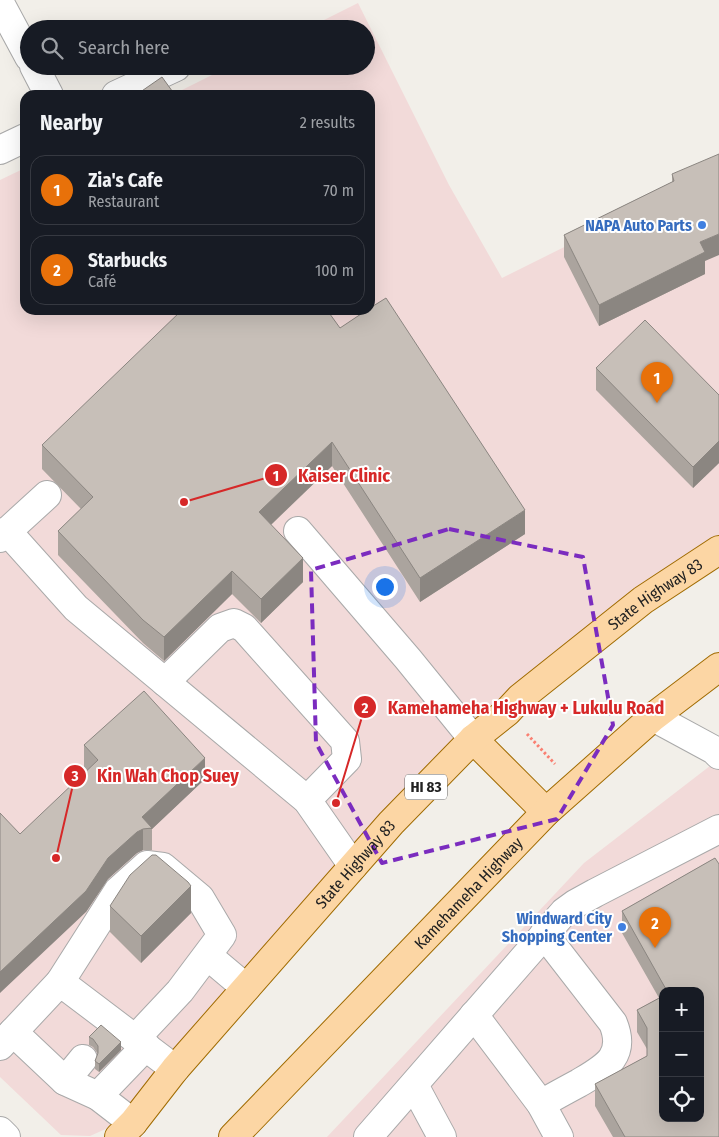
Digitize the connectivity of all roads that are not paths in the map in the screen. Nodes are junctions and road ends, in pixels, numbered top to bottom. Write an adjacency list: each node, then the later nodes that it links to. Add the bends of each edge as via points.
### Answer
1 (0, 3): 2 (street)
2 (20, 40)
3 (39, 75): 5 (street)
4 (159, 75): 6 (street)
5 (46, 90)
6 (127, 90)
7 (20, 140): 8 (street)
8 (0, 150)
9 (47, 495): 11 (street)
10 (298, 531): 16 (street)
11 (4, 535): 14 (street, via 76,608)
12 (719, 550): 16 (main road, State Highway 83 / HI 83, via 643,600)
13 (719, 667): 15 (main road, Kamehameha Highway)
14 (165, 682): 18 (street); 18 (street, via 220,628 234,623 244,628 345,741 347,759)
15 (653, 717): 17 (street); 19 (main road, Kamehameha Highway)
16 (472, 739): 19 (main road); 21 (main road, State Highway 83 / HI 83)
17 (719, 755)
18 (307, 800): 21 (street)
19 (546, 812): 38 (main road, Kamehameha Highway)
20 (719, 829): 22 (street, via 575,904)
21 (353, 866): 25 (main road, State Highway 83 / HI 83)
22 (544, 934): 26 (street); 34 (street, via 612,1023 617,1040 614,1056 603,1069)
23 (208, 956): 24 (street, via 222,935 200,898 163,866 147,865 118,891); 25 (street); 28 (street)
24 (60, 982): 27 (street); 28 (street, via 108,1029)
25 (246, 988): 30 (main road, State Highway 83 / HI 83)
26 (474, 1015): 32 (street); 34 (street)
27 (6, 1039): 31 (street)
28 (140, 1043): 30 (street); 33 (street)
29 (83, 1059): 31 (street)
30 (175, 1068): 35 (main road, State Highway 83 / HI 83)
31 (65, 1081): 33 (street)
32 (414, 1085): 39 (street); 40 (street)
33 (98, 1096): 35 (street)
34 (541, 1104): 41 (street)
35 (126, 1130)
36 (0, 1131): 37 (street)
37 (6, 1137)
38 (233, 1137)
39 (368, 1137)
40 (442, 1137)
41 (559, 1137)

